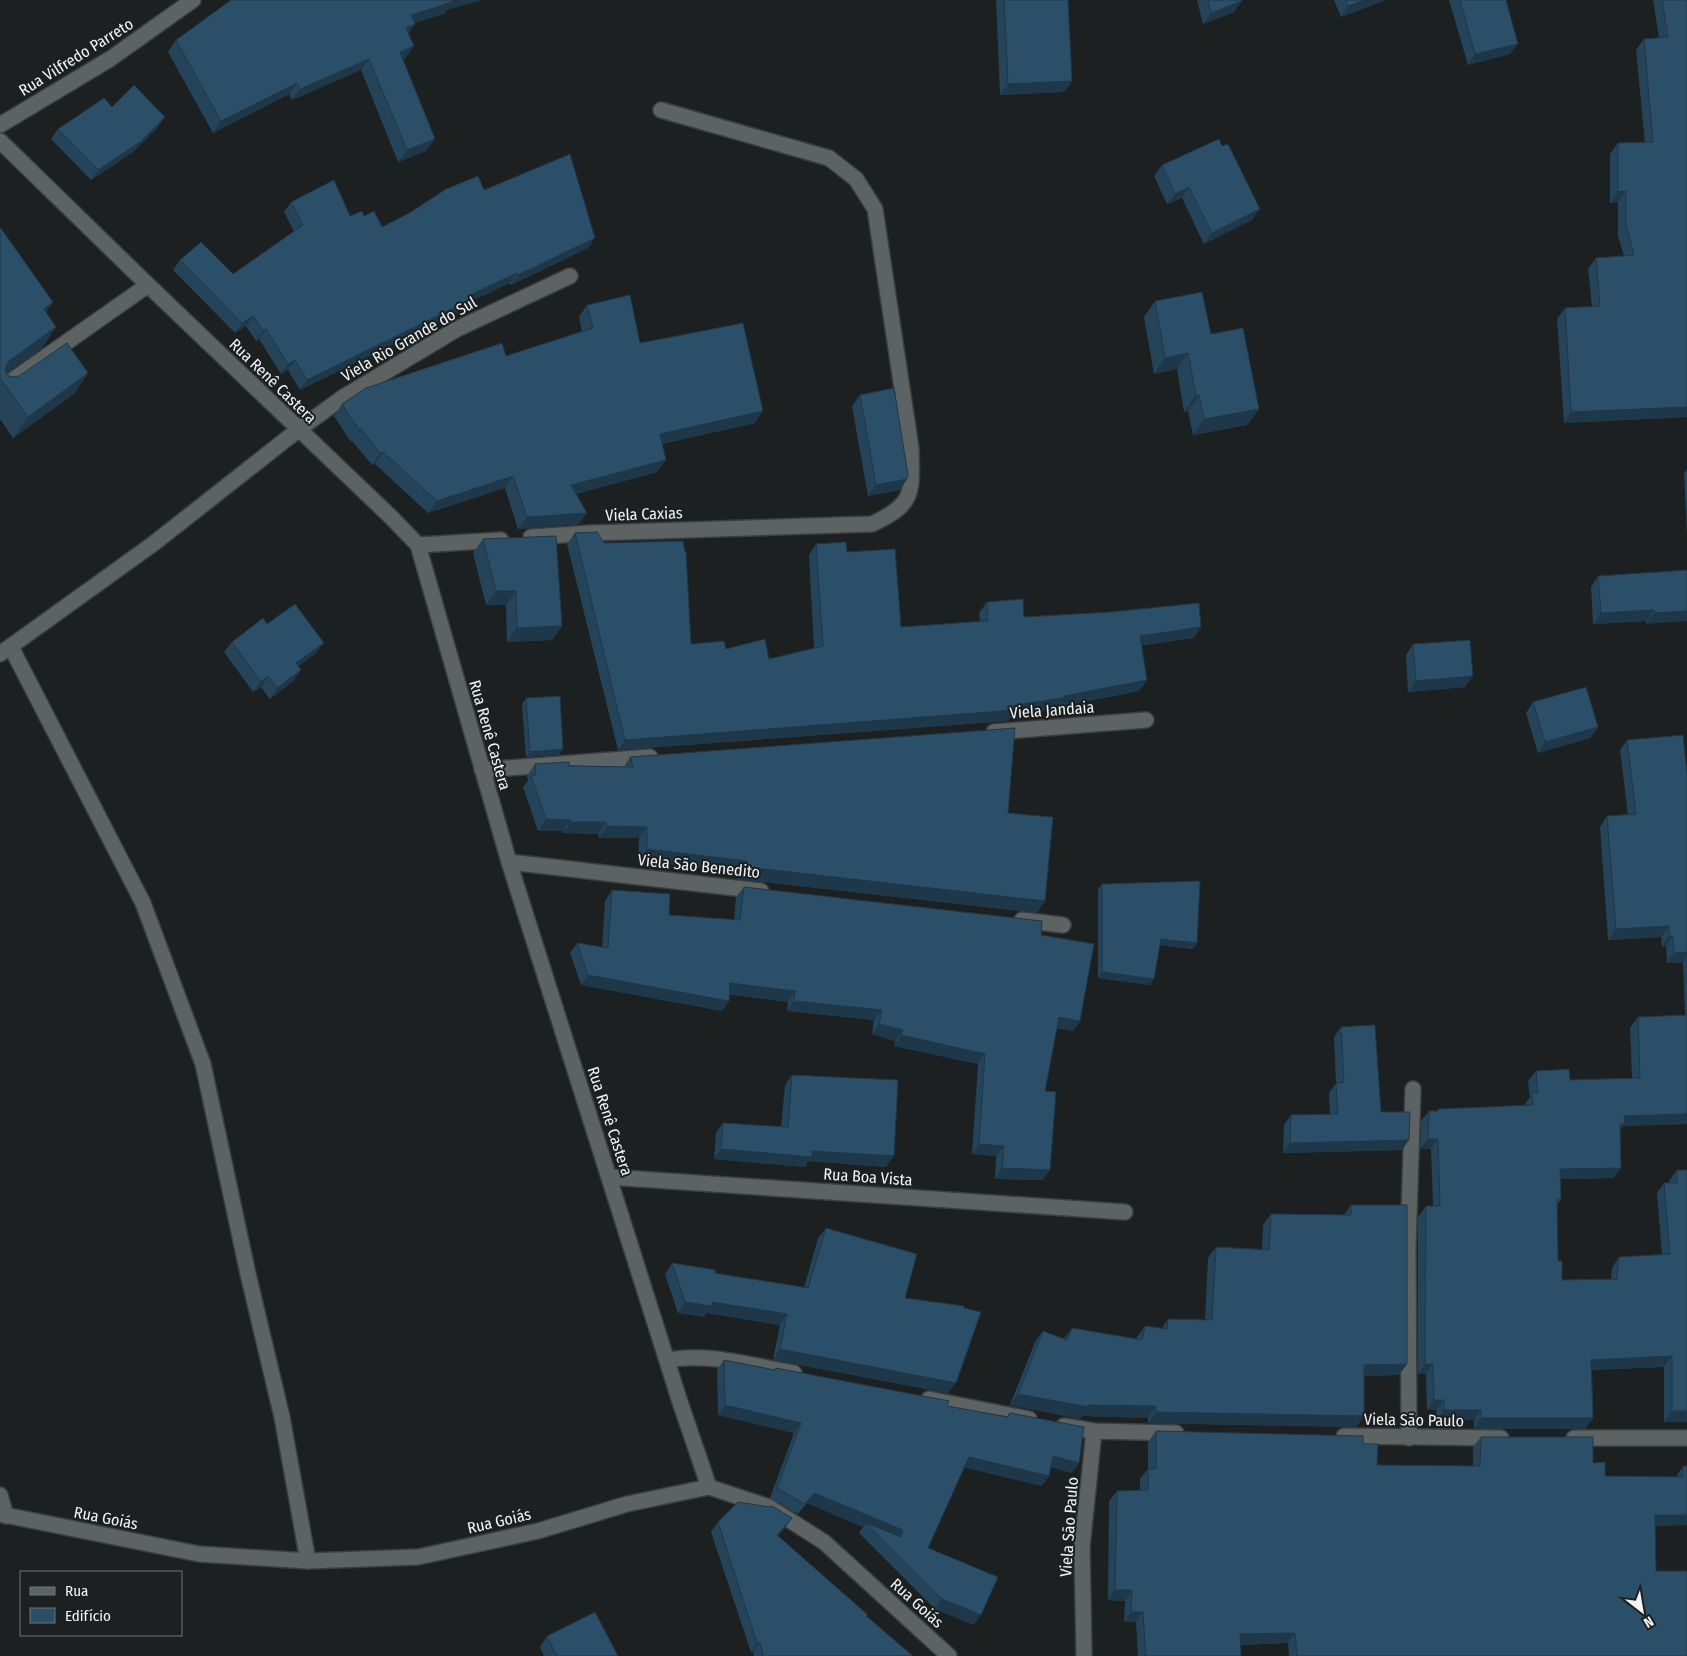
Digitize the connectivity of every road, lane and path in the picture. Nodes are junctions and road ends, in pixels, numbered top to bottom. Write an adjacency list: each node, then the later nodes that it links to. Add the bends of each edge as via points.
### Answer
1 (193, 0): 3 (street, Rua Vilfredo Parreto, via 110,59)
2 (661, 110): 9 (street, Viela Caxias, via 829,158 856,179 875,209 911,448 912,485 906,501 889,516 872,524 591,533)
3 (0, 125)
4 (0, 141): 6 (street, Rua Renê Castera)
5 (570, 276): 8 (street, Viela Rio Grande do Sul, via 457,329 342,398)
6 (148, 285): 7 (street); 8 (street, Rua Renê Castera)
7 (0, 389)
8 (298, 430): 9 (street, Rua Renê Castera); 10 (street, Viela Rio Grande do Sul, via 153,544)
9 (418, 545): 14 (street, Rua Renê Castera)
10 (6, 651): 35 (street, via 143,903 203,1064 282,1417)
11 (1146, 720): 12 (street, Viela Jandaia)
12 (977, 733)
13 (660, 757): 14 (street)
14 (482, 770): 15 (street, Rua Renê Castera)
15 (509, 862): 16 (street, Viela São Benedito); 20 (street, Rua Renê Castera)
16 (776, 892)
17 (1004, 918): 18 (street)
18 (1063, 925)
19 (1413, 1089): 28 (street, via 1408,1247)
20 (609, 1177): 21 (street, Rua Boa Vista); 22 (street, Rua Renê Castera)
21 (1125, 1212)
22 (668, 1360): 23 (street, via 684,1357 727,1361); 32 (street, Rua Renê Castera)
23 (804, 1375)
24 (910, 1396): 25 (street)
25 (1094, 1431): 26 (street); 37 (street, Viela Sāo Paulo, via 1082,1547)
26 (1192, 1433)
27 (1330, 1436): 28 (street, Viela São Paulo)
28 (1409, 1438): 29 (street, Viela São Paulo)
29 (1518, 1438)
30 (1558, 1438): 31 (street)
31 (1687, 1438)
32 (709, 1487): 35 (street, Rua Goiás, via 627,1504 538,1531 418,1558); 36 (street, Rua Goiás, via 769,1507 824,1542)
33 (0, 1495): 34 (street)
34 (3, 1515): 35 (street, Rua Goiás, via 199,1554)
35 (308, 1561)
36 (949, 1656)
37 (1084, 1656)

